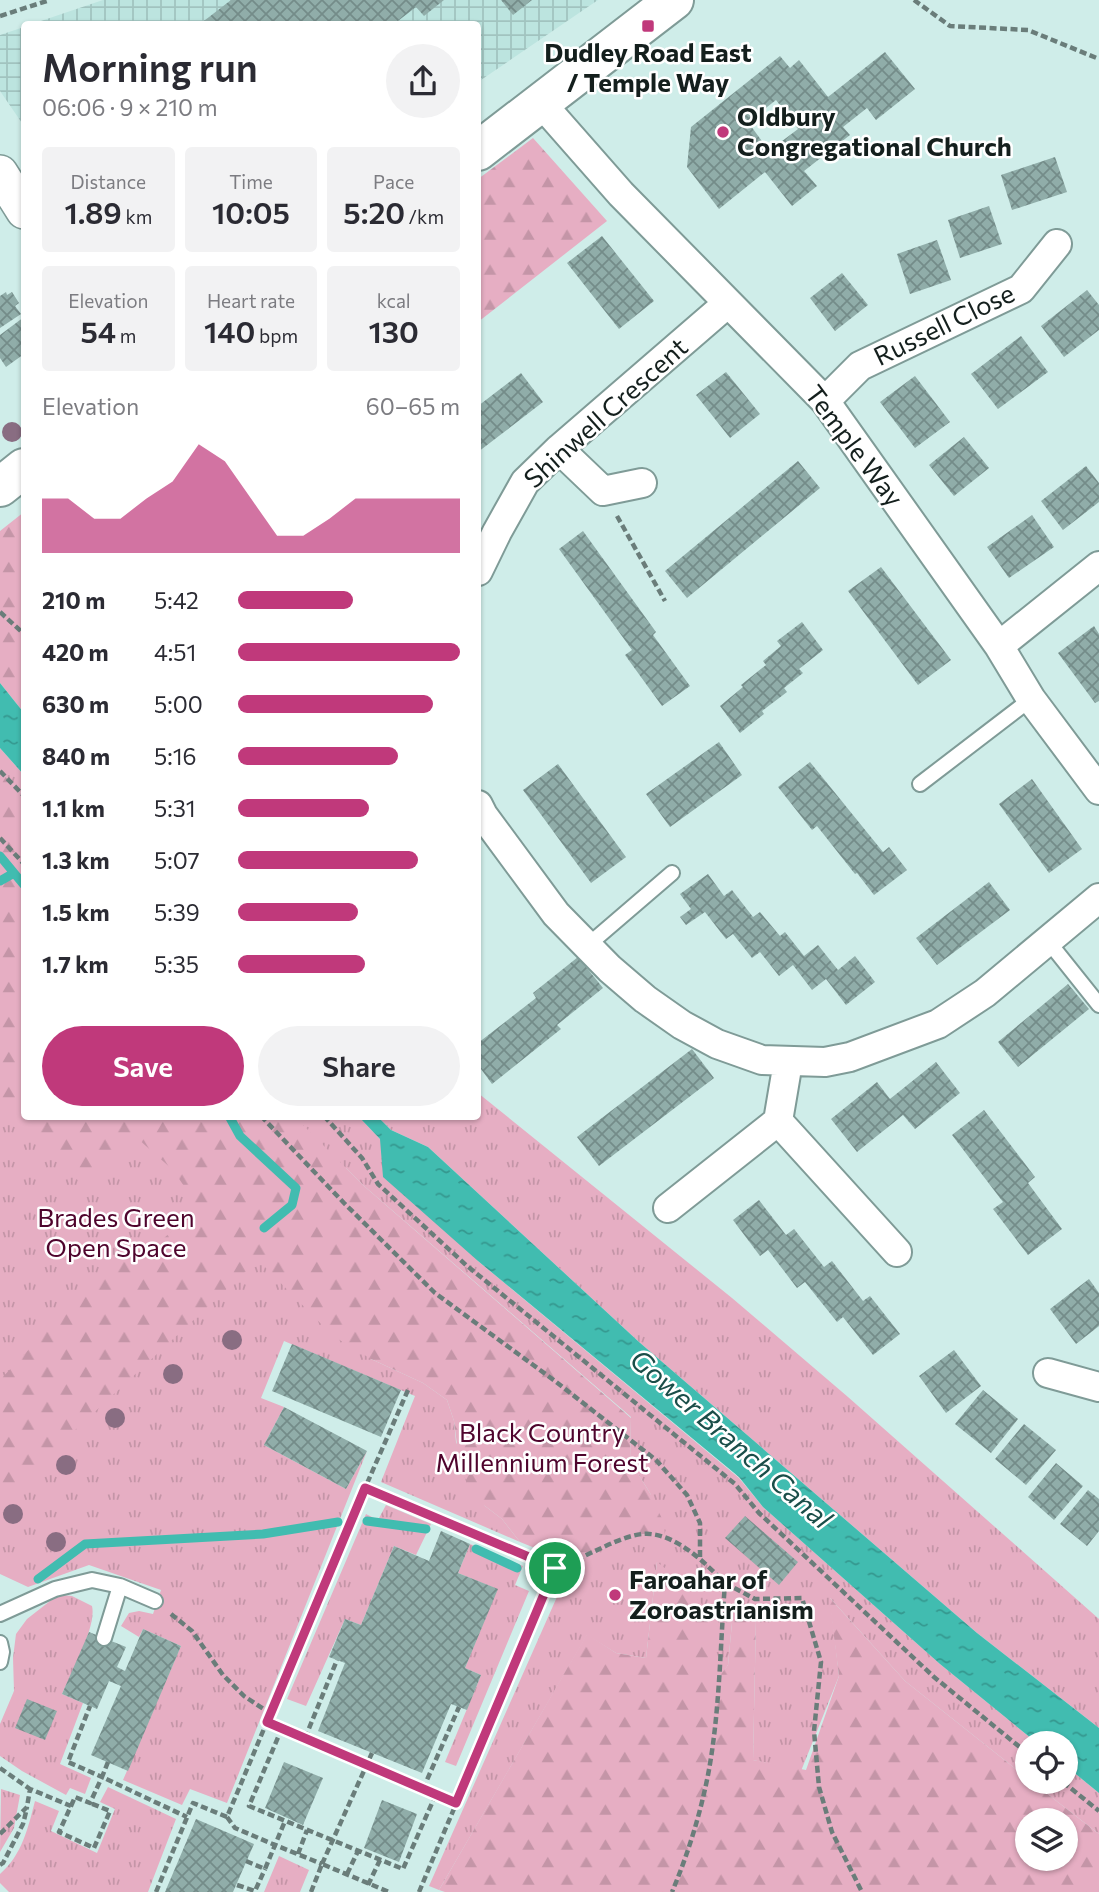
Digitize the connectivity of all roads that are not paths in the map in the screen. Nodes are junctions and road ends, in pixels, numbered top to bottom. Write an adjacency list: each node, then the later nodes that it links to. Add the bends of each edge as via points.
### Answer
1 (642, 0): 3 (main road)
2 (674, 0): 3 (main road)
3 (544, 86): 4 (main road); 5 (main road); 6 (main road); 10 (street, Temple Way, via 621,194)
4 (481, 120)
5 (481, 135)
6 (481, 148)
7 (0, 173): 8 (street)
8 (21, 206)
9 (1057, 244): 11 (street, Russell Close, via 1021,289 860,366)
10 (728, 303): 11 (street, Temple Way); 12 (street, Shinwell Crescent)
11 (825, 401): 20 (street, Temple Way)
12 (559, 449): 14 (street, via 603,491); 18 (street, Shinwell Crescent, via 525,482)
13 (21, 470): 15 (main road)
14 (642, 483)
15 (0, 487)
16 (21, 498): 17 (main road)
17 (0, 515)
18 (481, 564)
19 (1099, 566): 20 (street)
20 (999, 646): 21 (street, Temple Way)
21 (1031, 699): 22 (lane); 23 (street, Temple Way)
22 (920, 784)
23 (1099, 790)
24 (481, 811): 28 (street, via 556,914)
25 (672, 873): 28 (lane)
26 (1099, 898): 27 (street)
27 (1048, 941): 29 (lane); 30 (street, via 985,993 938,1024 850,1057)
28 (587, 946): 30 (street, via 645,999 682,1025 742,1054)
29 (1099, 1005)
30 (788, 1062): 31 (street)
31 (778, 1121): 32 (street); 33 (street)
32 (668, 1208)
33 (897, 1252)
34 (1048, 1373): 35 (street)
35 (1099, 1387)
36 (120, 1586): 37 (lane); 38 (lane, via 92,1580 55,1589); 39 (lane)
37 (155, 1601)
38 (0, 1614)
39 (104, 1638)
40 (0, 1643): 41 (lane)
41 (0, 1662)

